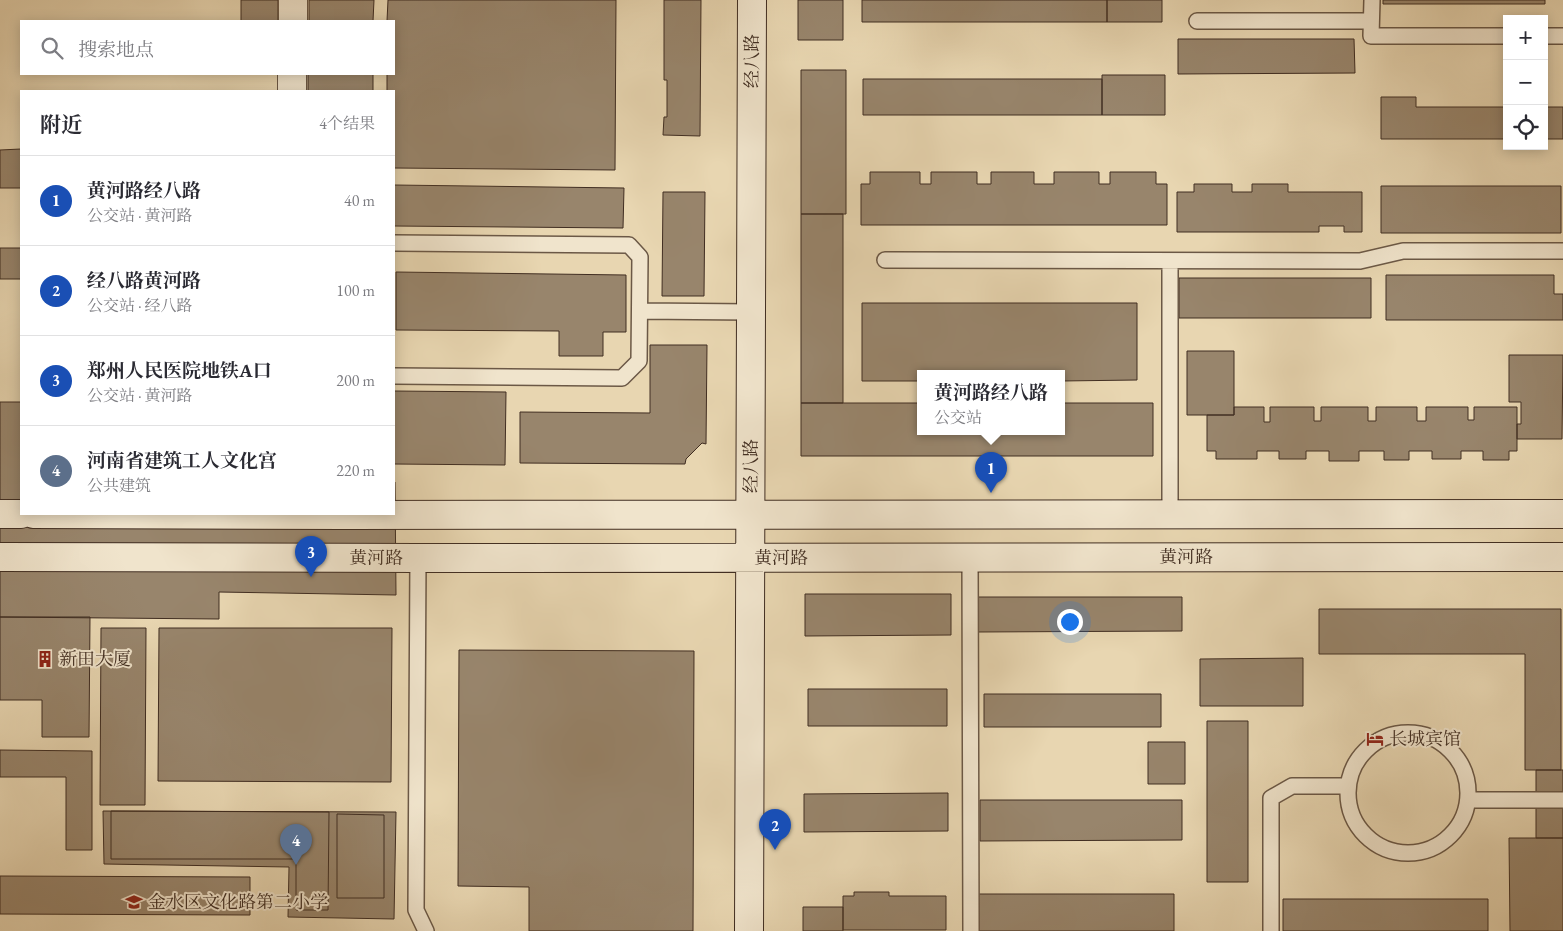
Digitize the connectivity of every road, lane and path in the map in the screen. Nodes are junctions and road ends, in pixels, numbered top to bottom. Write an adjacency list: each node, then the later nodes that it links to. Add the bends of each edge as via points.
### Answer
1 (293, 0): 4 (main road)
2 (752, 0): 17 (main road, 经八路)
3 (1372, 0): 6 (lane)
4 (293, 20)
5 (1198, 21): 6 (lane)
6 (1372, 21): 7 (lane, via 1372,36)
7 (1503, 36)
8 (1548, 36): 9 (lane)
9 (1563, 36)
10 (292, 75): 11 (main road)
11 (292, 90)
12 (395, 243): 16 (lane, via 629,245 640,257)
13 (1563, 251): 15 (lane, via 1403,252 1360,260)
14 (885, 260): 15 (lane)
15 (1170, 260): 22 (lane)
16 (640, 311): 17 (lane); 18 (lane, via 640,361 622,378)
17 (751, 312): 24 (main road, 经八路)
18 (395, 376)
19 (0, 514): 20 (main road)
20 (20, 514)
21 (395, 514): 24 (main road)
22 (1170, 514): 23 (main road); 24 (main road)
23 (1563, 514)
24 (751, 515): 28 (main road, 经八路)
25 (0, 557): 27 (main road, 黄河路)
26 (1563, 557): 29 (main road, 黄河路)
27 (418, 558): 28 (main road, 黄河路); 33 (lane, via 416,910)
28 (750, 558): 29 (main road, 黄河路); 34 (main road, 经八路)
29 (970, 558): 35 (lane)
30 (1348, 786): 31 (lane, via 1358,759 1379,740 1392,735 1420,734 1447,747 1457,758 1468,785); 31 (lane, via 1348,800 1358,827 1380,847 1394,852 1422,852 1436,847 1458,827); 36 (lane, via 1292,786 1270,798)
31 (1468, 800): 32 (lane)
32 (1563, 800)
33 (426, 931)
34 (749, 931)
35 (971, 931)
36 (1270, 931)

